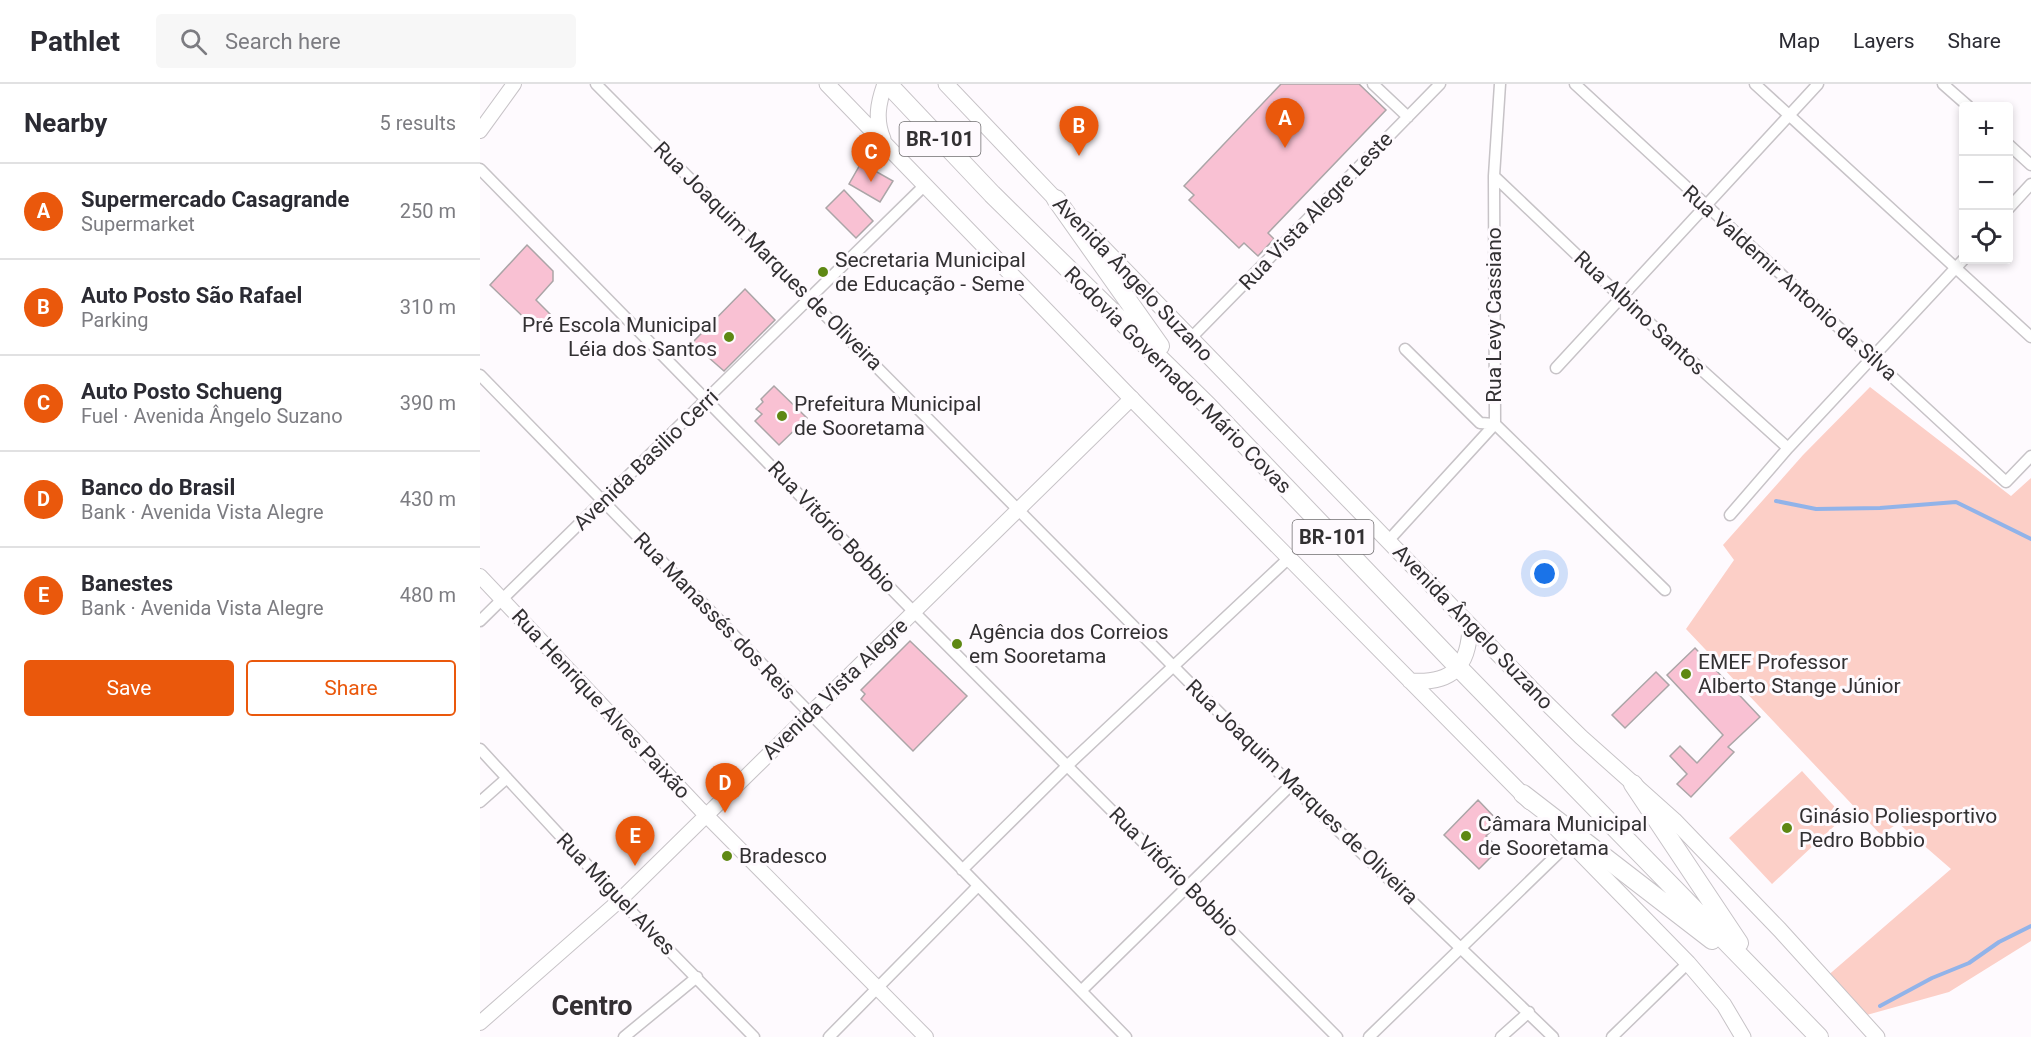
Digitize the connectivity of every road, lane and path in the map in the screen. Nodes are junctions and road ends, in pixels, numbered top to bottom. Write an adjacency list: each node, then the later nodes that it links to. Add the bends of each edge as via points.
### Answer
1 (514, 84): 16 (street)
2 (596, 84): 31 (street, Rua Joaquim Marques de Oliveira)
3 (827, 84): 17 (main road)
4 (887, 84): 17 (main road, via 878,110 878,126); 40 (highway, Rodovia Governador Mário Covas / BR-101, via 992,194)
5 (946, 84): 24 (main road, Avenida Ângelo Suzano)
6 (1373, 84): 15 (street)
7 (1440, 84): 15 (street, Rua Vista Alegre Leste)
8 (1500, 84): 21 (street, Rua Levy Cassiano)
9 (1575, 84): 26 (street, Rua Valdemir Antonio da Silva)
10 (1755, 84): 14 (street)
11 (1818, 84): 14 (street)
12 (1943, 84): 13 (street)
13 (1963, 102)
14 (1790, 116): 26 (street); 27 (street)
15 (1408, 117): 33 (street, Rua Vista Alegre Leste)
16 (480, 131)
17 (884, 141): 23 (main road)
18 (2013, 149): 19 (street)
19 (2031, 165)
20 (480, 169): 39 (street, Rua Vitório Bobbio)
21 (1494, 176): 30 (street, Rua Albino Santos); 41 (street, Rua Levy Cassiano)
22 (2031, 184): 25 (street)
23 (925, 185): 31 (street, Avenida Basilio Cerri); 38 (main road)
24 (1056, 199): 33 (main road, Avenida Ângelo Suzano); 40 (highway, via 1150,334)
25 (2013, 204)
26 (1706, 208): 30 (street); 35 (street, Rua Valdemir Antonio da Silva)
27 (1959, 262)
28 (1959, 264): 35 (street)
29 (1961, 264): 32 (street)
30 (1621, 297): 36 (street); 42 (street, Rua Albino Santos)
31 (812, 299): 39 (street, Avenida Basilio Cerri); 45 (street, Rua Joaquim Marques de Oliveira)
32 (2031, 337)
33 (1191, 338): 47 (main road, Avenida Ângelo Suzano)
34 (1405, 350): 41 (street, via 1479,423)
35 (1872, 357): 42 (street); 43 (street, Rua Valdemir Antonio da Silva, via 2006,482)
36 (1556, 368)
37 (480, 375): 44 (street, Rua Manassés dos Reis)
38 (1132, 398): 45 (street, Avenida Vista Alegre); 48 (main road)
39 (709, 399): 44 (street, Avenida Basilio Cerri); 52 (street, Rua Vitório Bobbio)
40 (1208, 406): 56 (highway, Rodovia Governador Mário Covas / BR-101)
41 (1495, 424): 47 (street, Rua Levy Cassiano); 50 (street)
42 (1788, 448): 46 (street)
43 (2031, 456)
44 (605, 501): 51 (street, Avenida Basilio Cerri); 58 (street, Rua Manassés dos Reis)
45 (1019, 510): 52 (street, Avenida Vista Alegre); 55 (street, Rua Joaquim Marques de Oliveira)
46 (1730, 515)
47 (1388, 541): 54 (main road, Avenida Ângelo Suzano)
48 (1290, 557): 55 (street); 57 (main road)
49 (480, 576): 51 (street, Rua Henrique Alves Paixão)
50 (1665, 590)
51 (502, 598): 53 (street, Avenida Basilio Cerri); 66 (street, Rua Henrique Alves Paixão)
52 (914, 612): 58 (street, Avenida Vista Alegre); 60 (street, Rua Vitório Bobbio)
53 (480, 621)
54 (1470, 626): 56 (main road, via 1466,655); 62 (main road, Avenida Ângelo Suzano)
55 (1173, 666): 60 (street); 63 (street, Rua Joaquim Marques de Oliveira)
56 (1459, 669): 57 (main road, via 1444,678); 75 (highway, Rodovia Governador Mário Covas / BR-101)
57 (1410, 681): 64 (main road)
58 (809, 714): 66 (street, Avenida Vista Alegre); 68 (street, Rua Manassés dos Reis)
59 (480, 749): 61 (street, Rua Miguel Alves)
60 (1068, 765): 68 (street); 69 (street, Rua Vitório Bobbio)
61 (507, 778): 65 (street); 71 (street, Rua Miguel Alves)
62 (1633, 784): 75 (highway); 92 (main road, Avenida Ângelo Suzano, via 1724,871)
63 (1291, 785): 69 (street); 72 (street, Rua Joaquim Marques de Oliveira)
64 (1523, 794): 67 (main road); 75 (highway)
65 (480, 802)
66 (706, 816): 71 (street, Avenida Vista Alegre); 76 (street, Rua Henrique Alves Paixão)
67 (1570, 842): 72 (street); 73 (main road)
68 (962, 870): 70 (street, Rua Manassés dos Reis)
69 (1189, 885): 77 (street); 85 (street, Rua Vitório Bobbio)
70 (978, 886): 76 (street); 77 (street, Rua Manassés dos Reis)
71 (620, 900): 74 (street, Rua Miguel Alves); 79 (street, Avenida Vista Alegre)
72 (1460, 946): 78 (street, Rua Joaquim Marques de Oliveira); 86 (street)
73 (1688, 963): 89 (street); 90 (main road, via 1724,1005)
74 (697, 977): 80 (street); 81 (street, Rua Miguel Alves)
75 (1763, 980): 91 (highway, Rodovia Governador Mário Covas / BR-101)
76 (878, 988): 82 (street); 83 (street, Rua Henrique Alves Paixão)
77 (1081, 991): 84 (street, Rua Manassés dos Reis)
78 (1529, 1012): 87 (street); 88 (street, Rua Joaquim Marques de Oliveira)
79 (480, 1023)
80 (624, 1037)
81 (753, 1037)
82 (828, 1037)
83 (926, 1037)
84 (1126, 1037)
85 (1337, 1037)
86 (1369, 1037)
87 (1501, 1037)
88 (1553, 1037)
89 (1612, 1037)
90 (1743, 1037)
91 (1819, 1037)
92 (1876, 1037)

